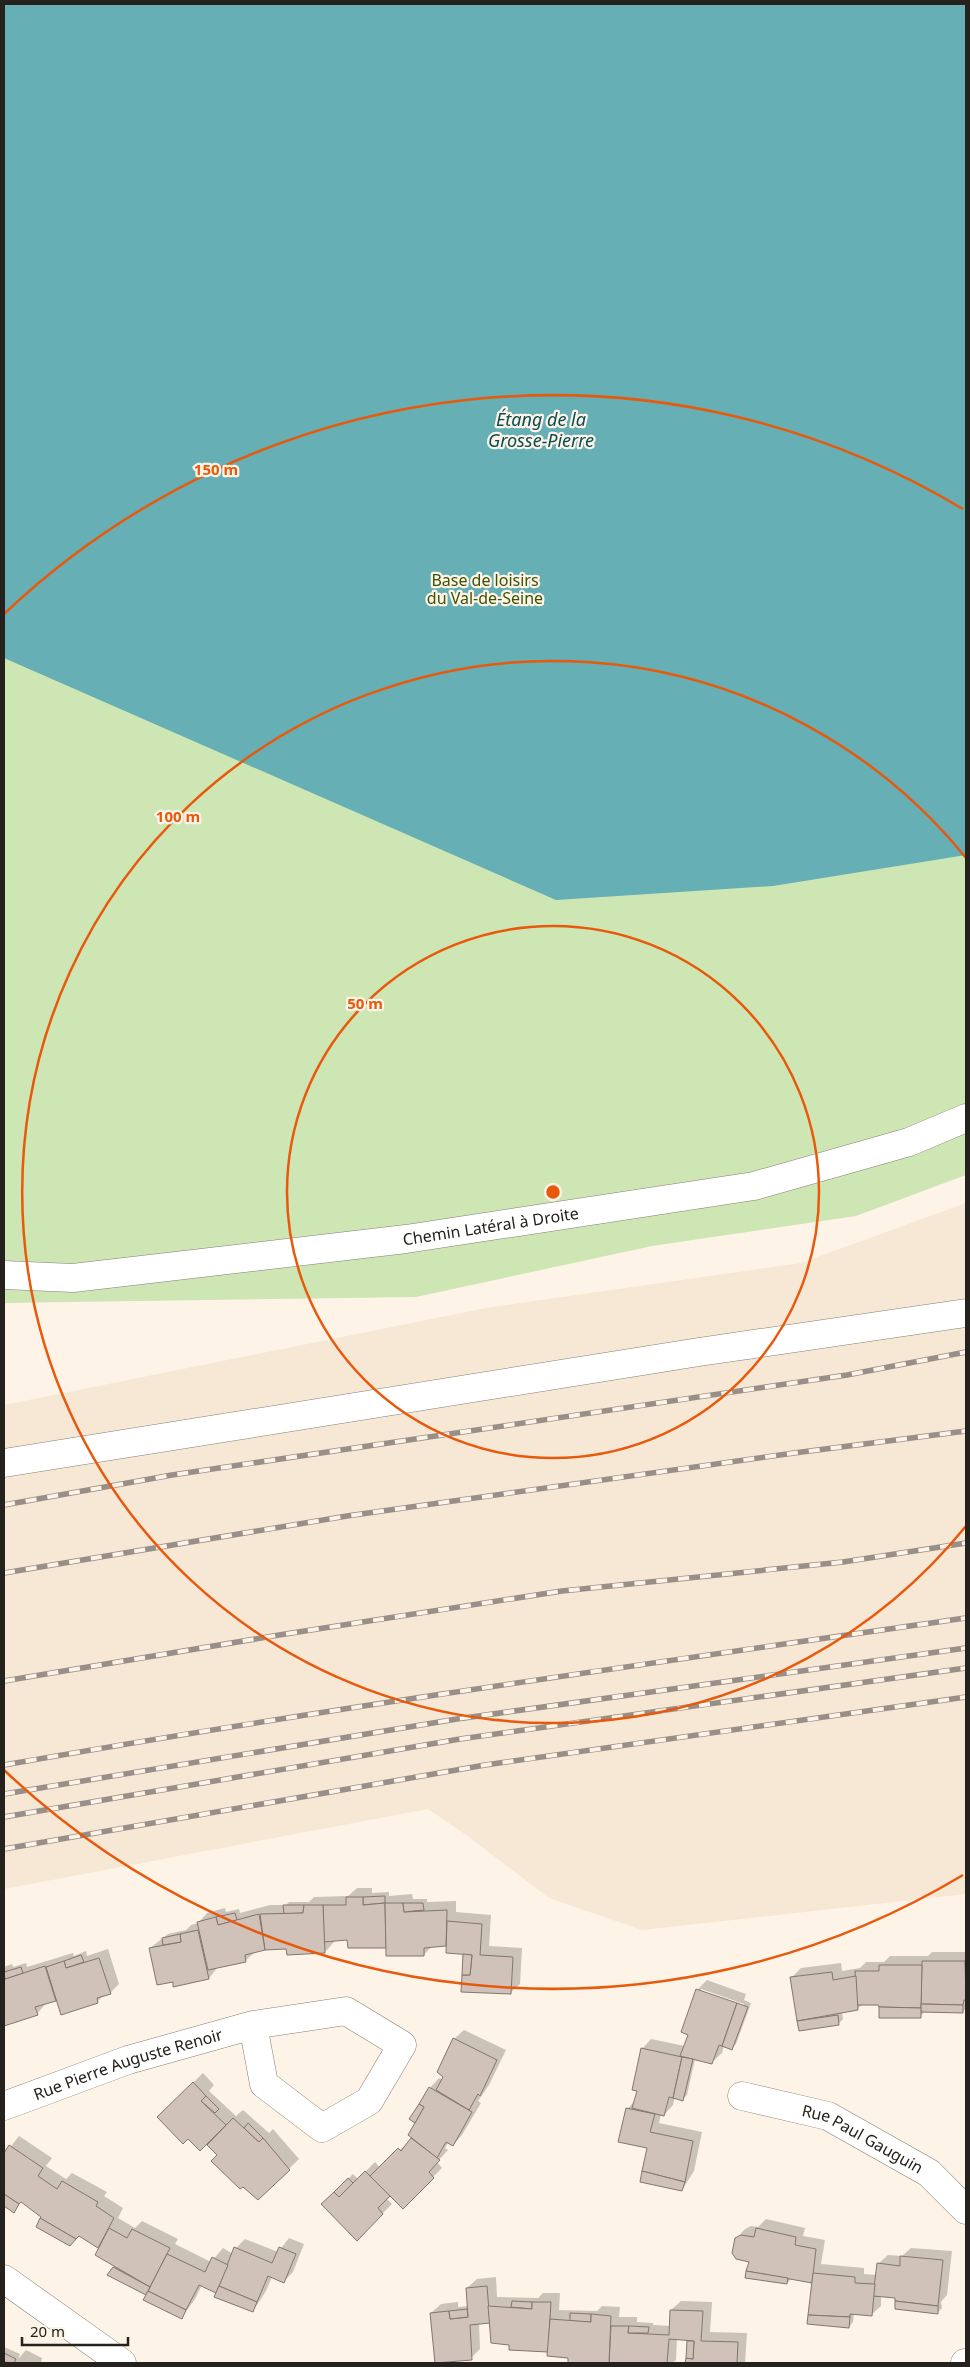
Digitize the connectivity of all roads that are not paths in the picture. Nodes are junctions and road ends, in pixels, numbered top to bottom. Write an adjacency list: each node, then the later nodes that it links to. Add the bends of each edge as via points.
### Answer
1 (966, 1118): 2 (street, Chemin Latéral à Droite, via 909,1142 754,1186 406,1239 73,1278)
2 (4, 1275)
3 (966, 1313): 4 (street, via 679,1355)
4 (4, 1463)
5 (253, 2025): 5 (street, Rue Pierre Auguste Renoir, via 346,2011 402,2045 369,2101 322,2128 264,2084); 7 (street, Rue Pierre Auguste Renoir, via 128,2060)
6 (742, 2096): 8 (street, Rue Paul Gauguin, via 828,2116 930,2173)
7 (4, 2106)
8 (966, 2210)
9 (4, 2279): 10 (street)
10 (122, 2363)

